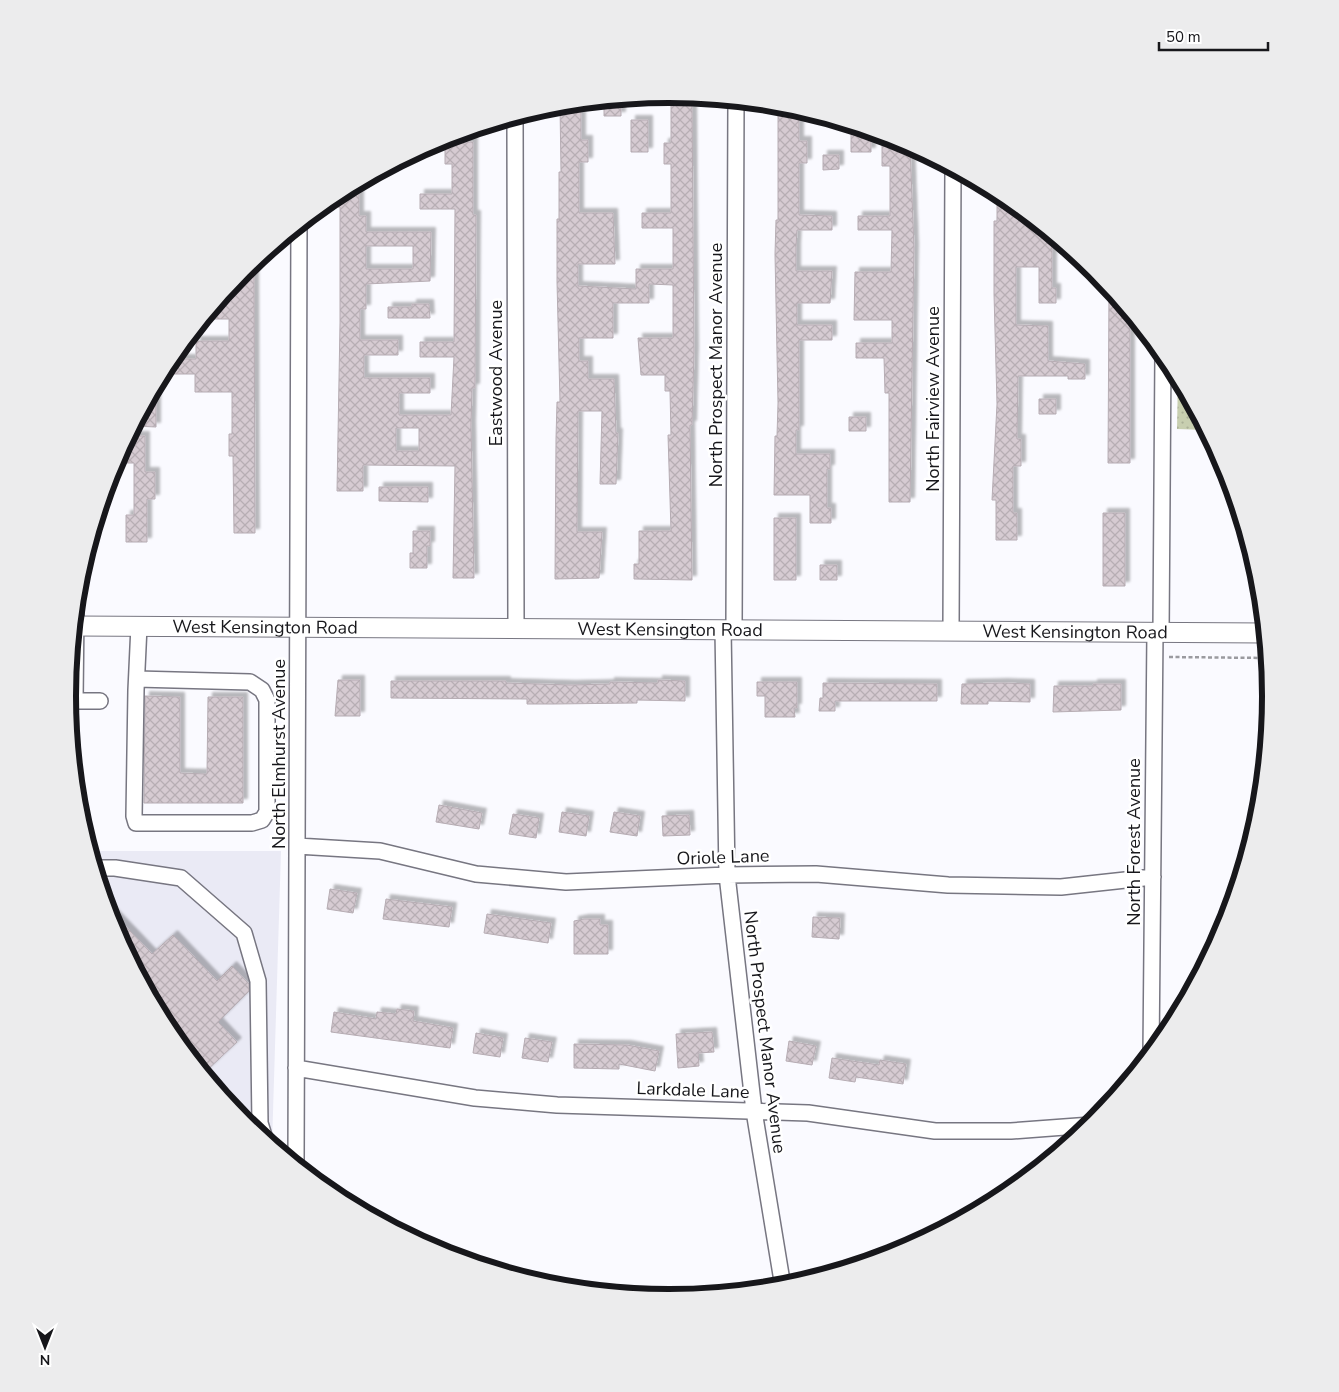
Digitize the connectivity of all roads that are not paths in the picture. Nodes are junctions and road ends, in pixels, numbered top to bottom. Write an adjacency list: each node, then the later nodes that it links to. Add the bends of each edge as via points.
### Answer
1 (736, 107): 10 (street, North Prospect Manor Avenue)
2 (515, 123): 9 (street, Eastwood Avenue)
3 (953, 175): 11 (street, North Fairview Avenue)
4 (300, 232): 8 (street, North Elmhurst Avenue)
5 (1163, 366): 12 (street, North Forest Avenue)
6 (81, 620): 7 (main road, West Kensington Road)
7 (139, 626): 8 (main road, West Kensington Road); 14 (street)
8 (298, 627): 9 (main road, West Kensington Road); 17 (street, North Elmhurst Avenue)
9 (516, 628): 10 (main road, West Kensington Road)
10 (729, 629): 11 (main road, West Kensington Road); 19 (street, North Prospect Manor Avenue)
11 (951, 631): 12 (main road, West Kensington Road)
12 (1158, 632): 13 (main road, West Kensington Road); 20 (street, North Forest Avenue)
13 (1259, 632)
14 (136, 679): 14 (street, via 136,823 252,823 262,820 267,812 267,700 262,690 250,682)
15 (76, 701): 16 (street)
16 (100, 701)
17 (297, 846): 19 (street, Oriole Lane, via 380,851 476,874 566,882); 22 (street, North Elmhurst Avenue)
18 (102, 868): 24 (street, via 182,878 244,933 258,981)
19 (727, 875): 20 (street, Oriole Lane, via 816,874 948,885 1061,887); 23 (street, North Prospect Manor Avenue)
20 (1153, 877): 21 (street, North Forest Avenue)
21 (1151, 1042)
22 (296, 1068): 23 (street, Larkdale Lane, via 475,1098 557,1105); 26 (street, North Elmhurst Avenue)
23 (754, 1110): 25 (street, Larkdale Lane, via 808,1113 935,1131 1011,1131); 27 (street, North Prospect Manor Avenue)
24 (261, 1125)
25 (1078, 1126)
26 (296, 1157)
27 (782, 1279)

